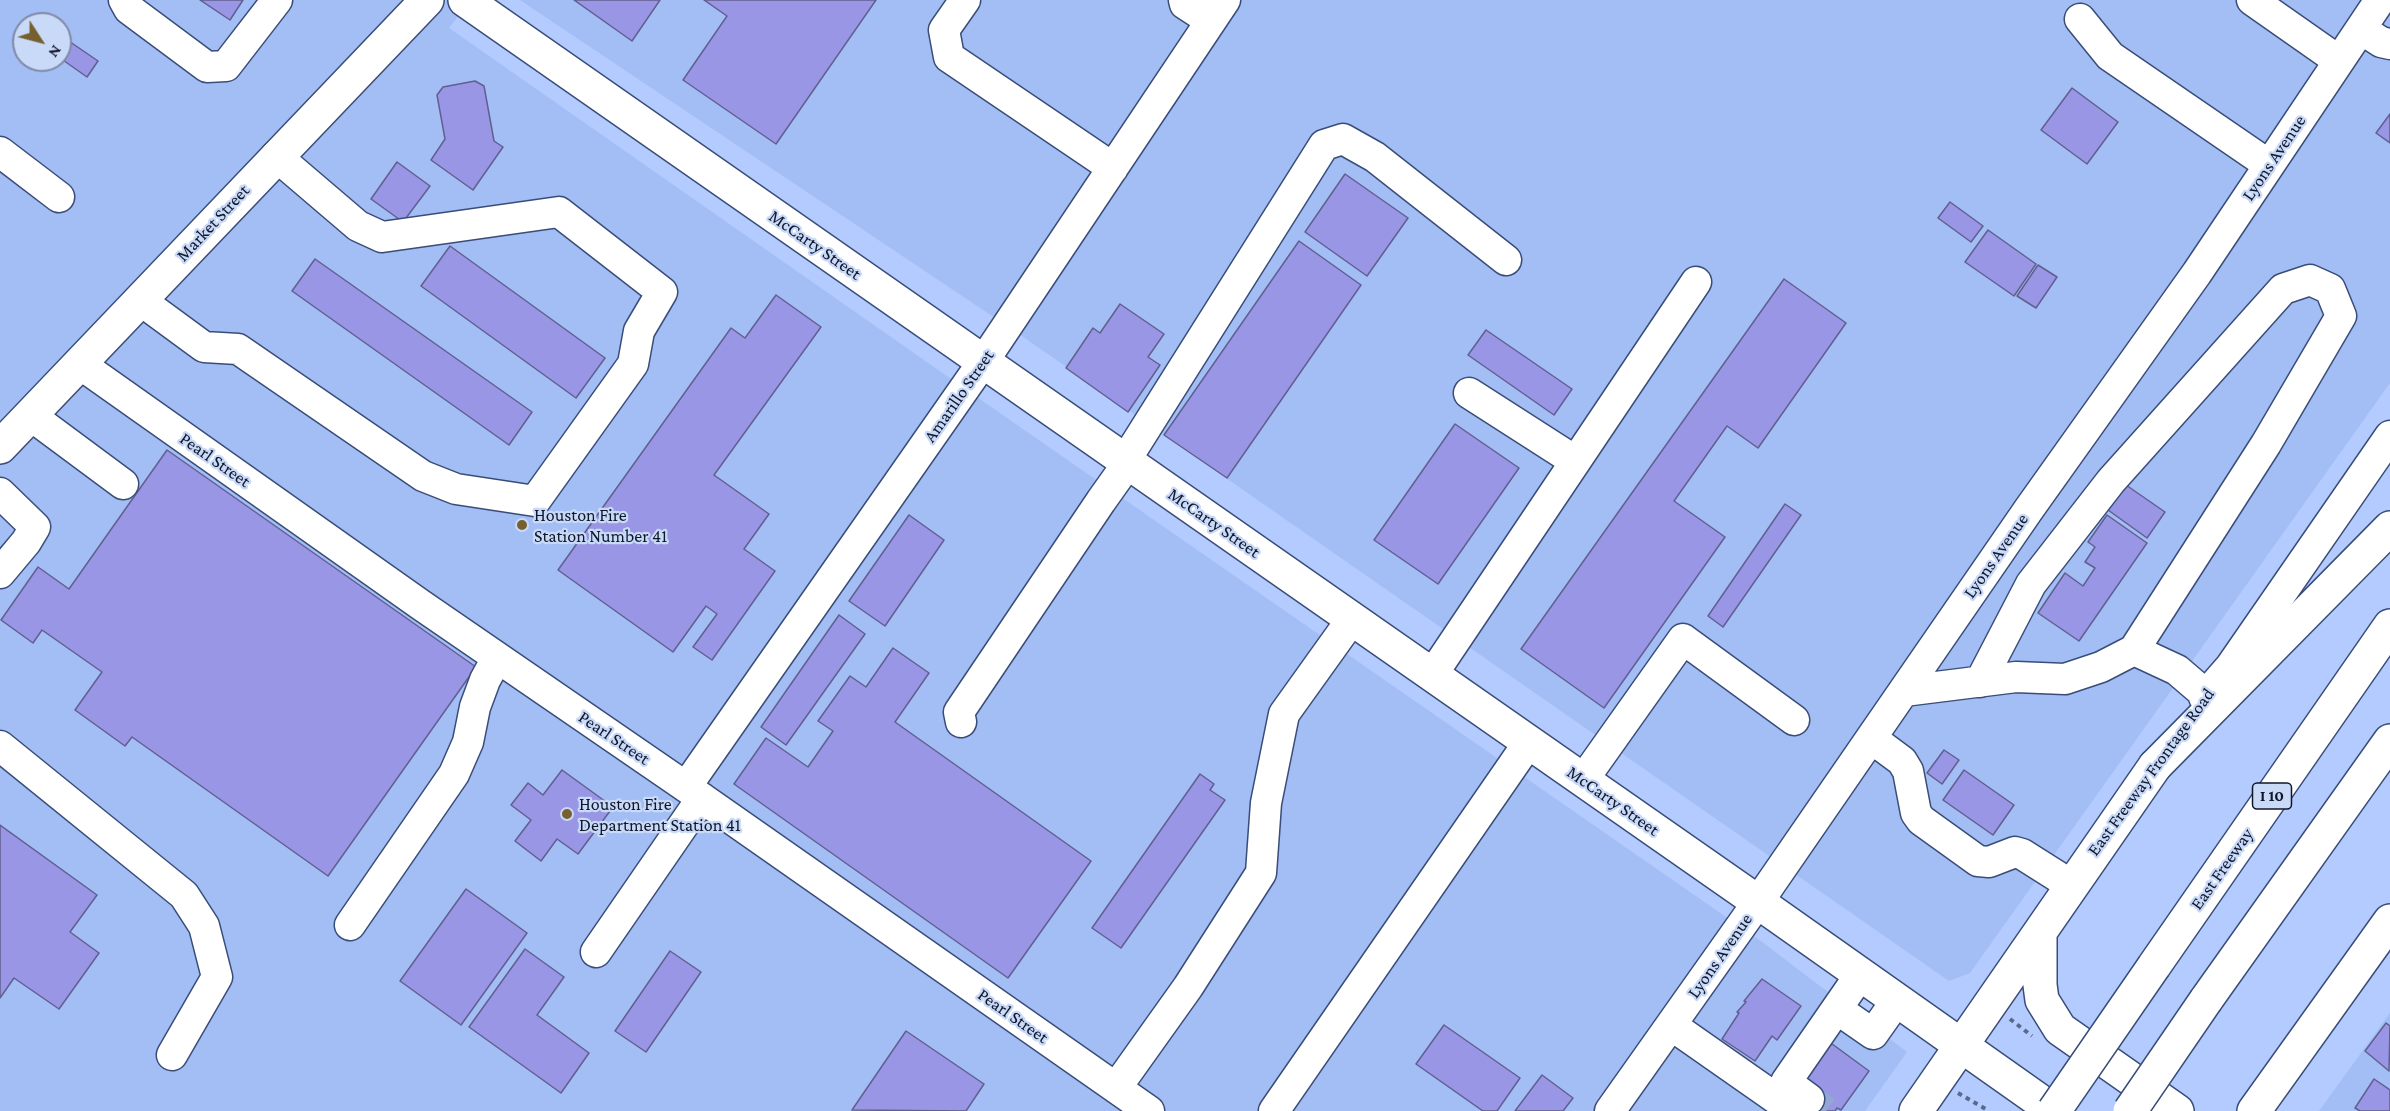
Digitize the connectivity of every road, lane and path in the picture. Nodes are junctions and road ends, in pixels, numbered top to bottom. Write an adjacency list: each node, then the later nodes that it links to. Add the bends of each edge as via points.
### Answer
1 (124, 0): 2 (street, via 129,9 207,67 226,66)
2 (277, 0)
3 (427, 0): 15 (main road, Market Street)
4 (465, 0): 22 (main road, McCarty Street)
5 (965, 0): 17 (street, via 944,30 949,57)
6 (1184, 0): 9 (street, via 1185,4)
7 (2252, 0): 13 (street)
8 (2380, 0): 11 (street, Lyons Avenue)
9 (1218, 11): 17 (street, Amarillo Street)
10 (2080, 19): 16 (street, via 2110,56)
11 (2361, 29): 12 (street); 13 (street, Lyons Avenue)
12 (2390, 44)
13 (2339, 61): 16 (street, Lyons Avenue)
14 (0, 152): 18 (street)
15 (276, 156): 21 (main road, Market Street); 21 (street, via 358,226 381,237 559,212 662,292 639,331 633,364 536,501 456,489 423,476 238,349 204,347)
16 (2269, 165): 40 (street, Lyons Avenue, via 2198,273)
17 (1113, 168): 22 (street, Amarillo Street)
18 (59, 197)
19 (1506, 260): 29 (street, via 1375,157 1343,139 1324,145)
20 (1696, 282): 28 (street)
21 (140, 300): 23 (main road, Market Street)
22 (983, 362): 29 (main road, McCarty Street); 50 (street, Amarillo Street)
23 (80, 364): 25 (main road, Market Street); 37 (street, Pearl Street)
24 (1469, 393): 28 (street)
25 (30, 415): 27 (main road, Market Street); 30 (street)
26 (2389, 437): 41 (street, East Freeway Frontage Road, via 2231,666)
27 (0, 447)
28 (1575, 461): 38 (street)
29 (1127, 462): 34 (main road, McCarty Street); 43 (street, via 959,712)
30 (123, 483)
31 (0, 493): 33 (street, via 34,527)
32 (2390, 528): 48 (main road)
33 (0, 573)
34 (1352, 619): 38 (main road, McCarty Street); 63 (street, via 1284,714 1266,803 1261,873 1188,987)
35 (2390, 626): 72 (main road, East Freeway / I 10, bridge)
36 (2134, 650): 39 (street, via 2065,679 2016,677); 39 (street, via 2266,444 2340,316 2330,289 2310,280 2283,289 2111,481 2031,584); 41 (street, via 2177,670)
37 (497, 658): 50 (street, Pearl Street); 54 (street, via 475,706 468,742 454,774)
38 (1432, 675): 46 (main road, McCarty Street)
39 (1980, 682): 40 (street)
40 (1904, 691): 44 (street, Lyons Avenue)
41 (2205, 694): 48 (street, East Freeway Frontage Road)
42 (1794, 720): 49 (street, via 1683,639)
43 (961, 722)
44 (1871, 738): 51 (street, via 1902,761 1921,820 1978,861 1989,862 2015,852); 52 (street, Lyons Avenue)
45 (2390, 741): 73 (main road, bridge)
46 (1529, 742): 49 (main road, McCarty Street); 68 (street)
47 (0, 746): 62 (street, via 184,895 204,926 217,977)
48 (2155, 766): 51 (main road, East Freeway Frontage Road)
49 (1584, 780): 52 (main road, McCarty Street)
50 (694, 792): 56 (street, Amarillo Street); 63 (street, Pearl Street)
51 (2071, 885): 55 (main road, East Freeway Frontage Road)
52 (1758, 902): 57 (main road, McCarty Street); 60 (street, Lyons Avenue)
53 (2390, 921): 66 (main road)
54 (350, 925)
55 (2040, 932): 61 (main road, East Freeway Frontage Road); 74 (main road, via 2042,1000 2060,1029)
56 (596, 952)
57 (1860, 975): 58 (main road, McCarty Street); 59 (street)
58 (1896, 1000): 59 (street, via 1873,1034); 61 (main road, McCarty Street)
59 (1837, 1009): 65 (street)
60 (1671, 1025): 65 (street); 69 (street, Lyons Avenue)
61 (1962, 1047): 70 (main road, East Freeway Frontage Road); 72 (main road, McCarty Street)
62 (172, 1055)
63 (1116, 1088): 67 (street, Pearl Street)
64 (1953, 1090): 71 (path)
65 (1791, 1097)
66 (2262, 1099): 75 (main road)
67 (1149, 1111)
68 (1274, 1111)
69 (1610, 1111)
70 (1916, 1111)
71 (1989, 1111)
72 (2054, 1111)
73 (2130, 1111)
74 (2177, 1111)
75 (2242, 1111)

